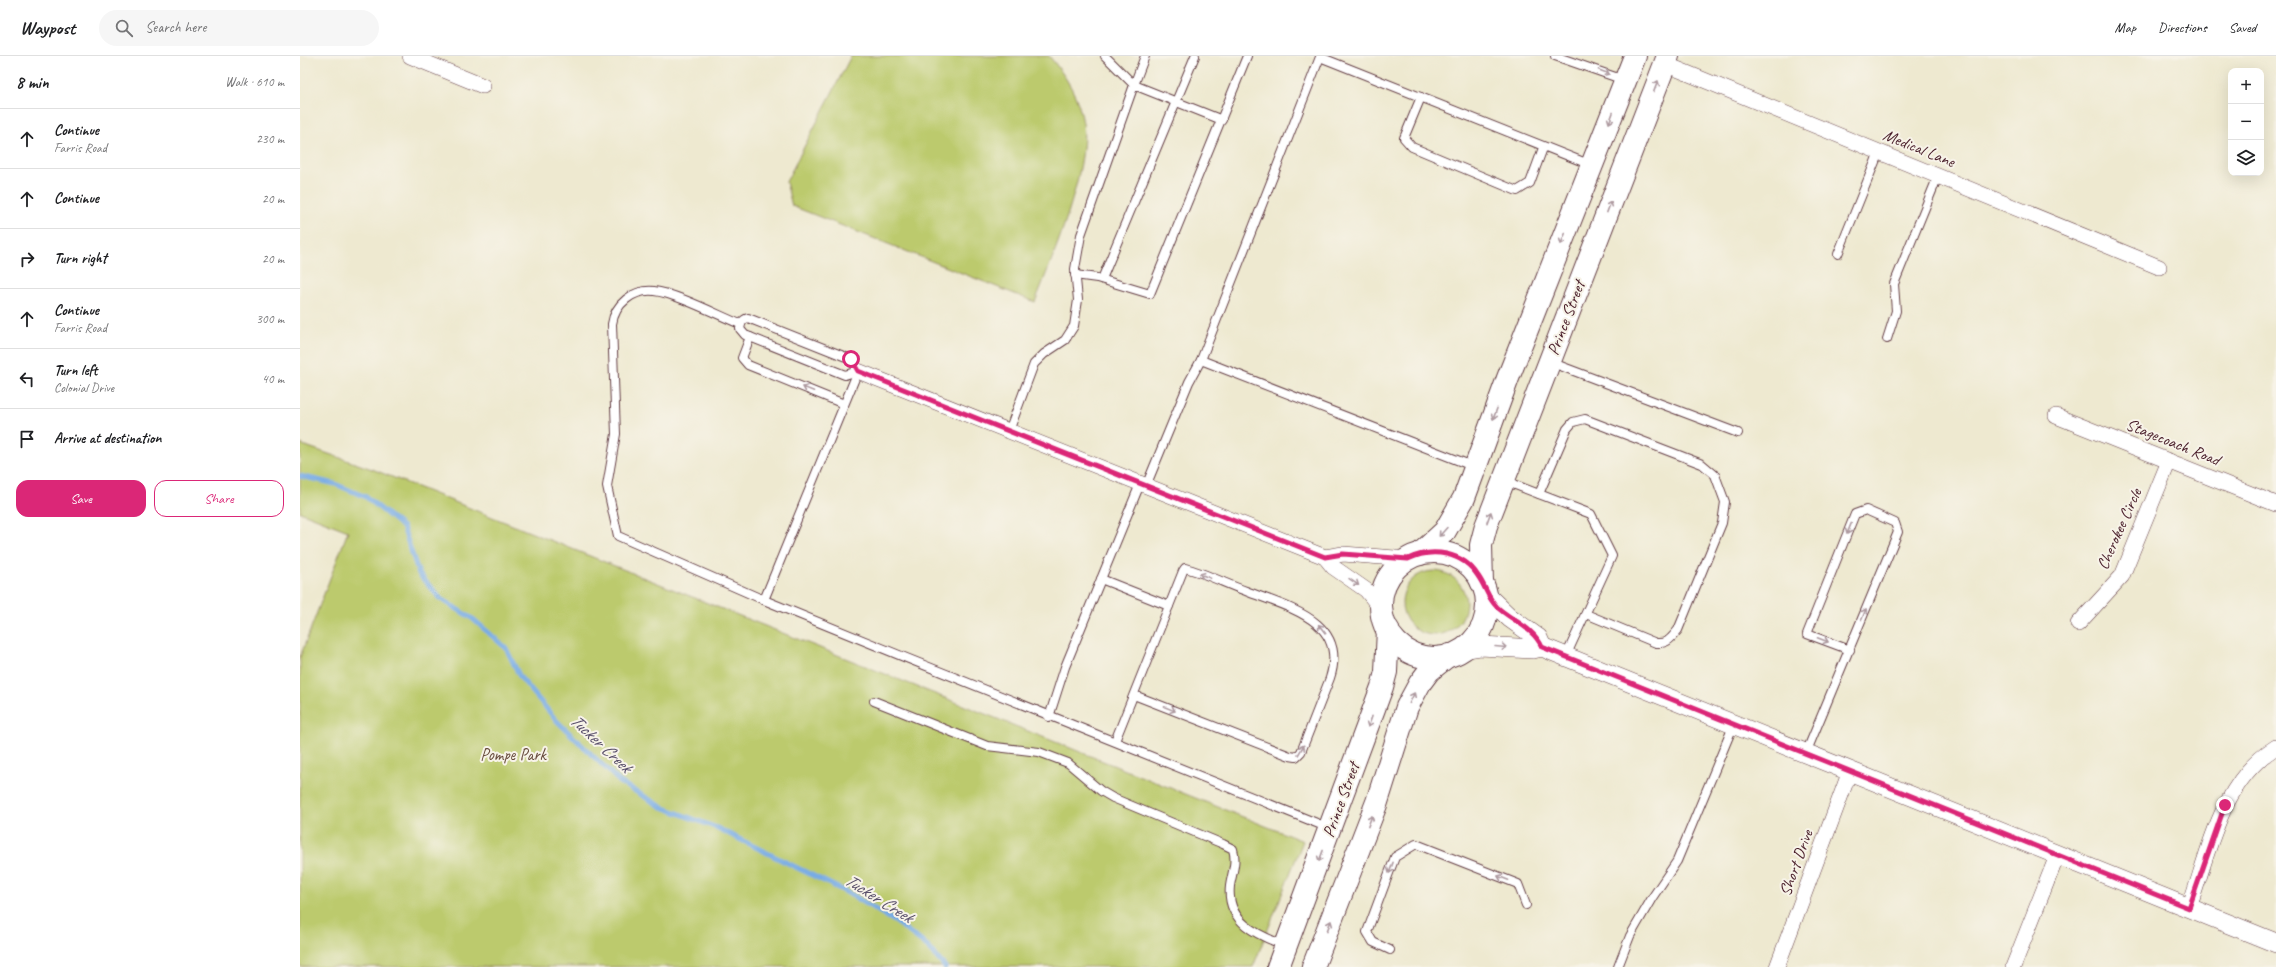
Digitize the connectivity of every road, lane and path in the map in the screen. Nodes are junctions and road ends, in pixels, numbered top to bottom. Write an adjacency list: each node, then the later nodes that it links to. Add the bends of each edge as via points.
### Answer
1 (410, 56): 11 (street)
2 (1105, 56): 10 (lane)
3 (1145, 56): 10 (lane)
4 (1195, 56): 13 (lane)
5 (1247, 56): 14 (lane)
6 (1555, 56): 9 (lane, one-way to 9)
7 (1632, 57): 9 (main road, Prince Street)
8 (1665, 59): 16 (street, Medical Lane); 27 (main road, Prince Street, one-way to 8)
9 (1625, 81): 17 (main road, Prince Street, one-way to 17)
10 (1134, 85): 13 (lane); 21 (lane, via 1081,235)
11 (483, 86)
12 (1420, 97): 15 (lane); 15 (lane, via 1404,138 1412,147 1517,191 1530,183); 26 (lane, via 1320,57)
13 (1177, 102): 14 (lane); 22 (lane)
14 (1222, 120): 22 (lane, via 1150,294)
15 (1543, 148): 17 (lane)
16 (1879, 152): 18 (street, Medical Lane); 19 (lane)
17 (1592, 166): 27 (main road, via 1597,180 1594,206 1543,340); 34 (main road, Prince Street, one-way to 34, via 1508,378)
18 (1938, 176): 20 (street, Medical Lane); 25 (lane, via 1894,284 1896,311)
19 (1838, 254)
20 (2159, 267)
21 (1075, 275): 22 (lane); 31 (lane, via 1078,300 1074,326 1065,340 1034,364)
22 (1102, 279)
23 (740, 324): 24 (lane, via 742,332); 28 (lane, via 743,320 752,318 851,359); 43 (lane, via 662,293 642,292 622,303 613,317 612,324 616,434 607,486 618,536)
24 (750, 337): 28 (lane, via 845,375); 29 (lane, one-way to 24, via 748,365 742,358)
25 (1887, 339)
26 (1201, 360): 34 (lane); 36 (lane)
27 (1549, 362): 32 (lane); 35 (main road, Prince Street)
28 (858, 371): 29 (lane); 31 (street)
29 (844, 404): 43 (lane)
30 (2056, 416): 33 (street, Stagecoach Road)
31 (1009, 431): 36 (street)
32 (1738, 433)
33 (2170, 461): 38 (street, Stagecoach Road); 47 (street, Cherokee Circle, via 2122,576)
34 (1476, 467): 40 (main road, Prince Street, one-way to 40, via 1457,513 1445,531)
35 (1503, 481): 37 (lane); 42 (main road, Prince Street, one-way to 35, via 1481,545)
36 (1143, 485): 39 (street); 41 (lane)
37 (1539, 494): 45 (lane, via 1591,514 1612,556); 45 (lane, via 1567,429 1573,422 1585,419 1702,464 1715,475 1721,488 1725,502 1722,524 1678,630 1670,641 1656,643)
38 (2276, 504)
39 (1325, 557): 40 (street, via 1343,554); 46 (street, one-way to 46, via 1332,567 1366,590)
40 (1414, 557): 42 (main road, via 1433,552 1454,556 1471,567); 46 (main road, via 1397,568 1389,578 1383,596)
41 (1101, 579): 44 (lane); 54 (lane, via 1065,667)
42 (1484, 589): 48 (street, via 1510,618 1538,638); 50 (main road, via 1487,610 1482,628 1470,644)
43 (764, 600): 54 (lane)
44 (1169, 606): 52 (lane); 52 (lane, one-way to 44, via 1290,756 1298,755 1304,745 1334,666 1330,642 1318,624 1306,615 1186,568)
45 (1586, 614): 51 (lane)
46 (1385, 620): 50 (main road, via 1398,643 1415,654 1435,658); 60 (main road, Prince Street, one-way to 60, via 1386,672)
47 (2078, 624)
48 (1542, 647): 50 (street, one-way to 48, via 1481,646 1533,649); 51 (street)
49 (1850, 650): 49 (lane, one-way to 49, via 1898,532 1896,523 1866,510 1855,514 1807,634); 58 (lane)
50 (1456, 652): 67 (main road, Prince Street, one-way to 50, via 1377,802 1407,707 1429,671)
51 (1566, 656): 55 (street)
52 (1134, 695): 56 (lane)
53 (874, 701): 65 (lane, via 987,746 1039,752 1068,763 1113,798 1233,849 1236,859 1230,886 1231,902 1237,917 1246,928 1257,935)
54 (1048, 717): 56 (lane)
55 (1734, 724): 58 (street); 69 (lane, via 1677,861 1630,936)
56 (1115, 741): 60 (lane)
57 (2276, 747): 63 (street, via 2260,757 2242,777 2225,805)
58 (1806, 753): 59 (street)
59 (1850, 771): 61 (street); 70 (street, Short Drive)
60 (1331, 829): 65 (main road, Prince Street, one-way to 65)
61 (2057, 856): 63 (street); 71 (street)
62 (1526, 905): 66 (lane, one-way to 66, via 1518,884 1416,844 1395,857 1367,932 1372,942)
63 (2189, 908): 64 (street)
64 (2276, 943)
65 (1286, 946): 68 (main road, Prince Street)
66 (1390, 950)
67 (1317, 965)
68 (1278, 967)
69 (1618, 967)
70 (1777, 967)
71 (2013, 967)

